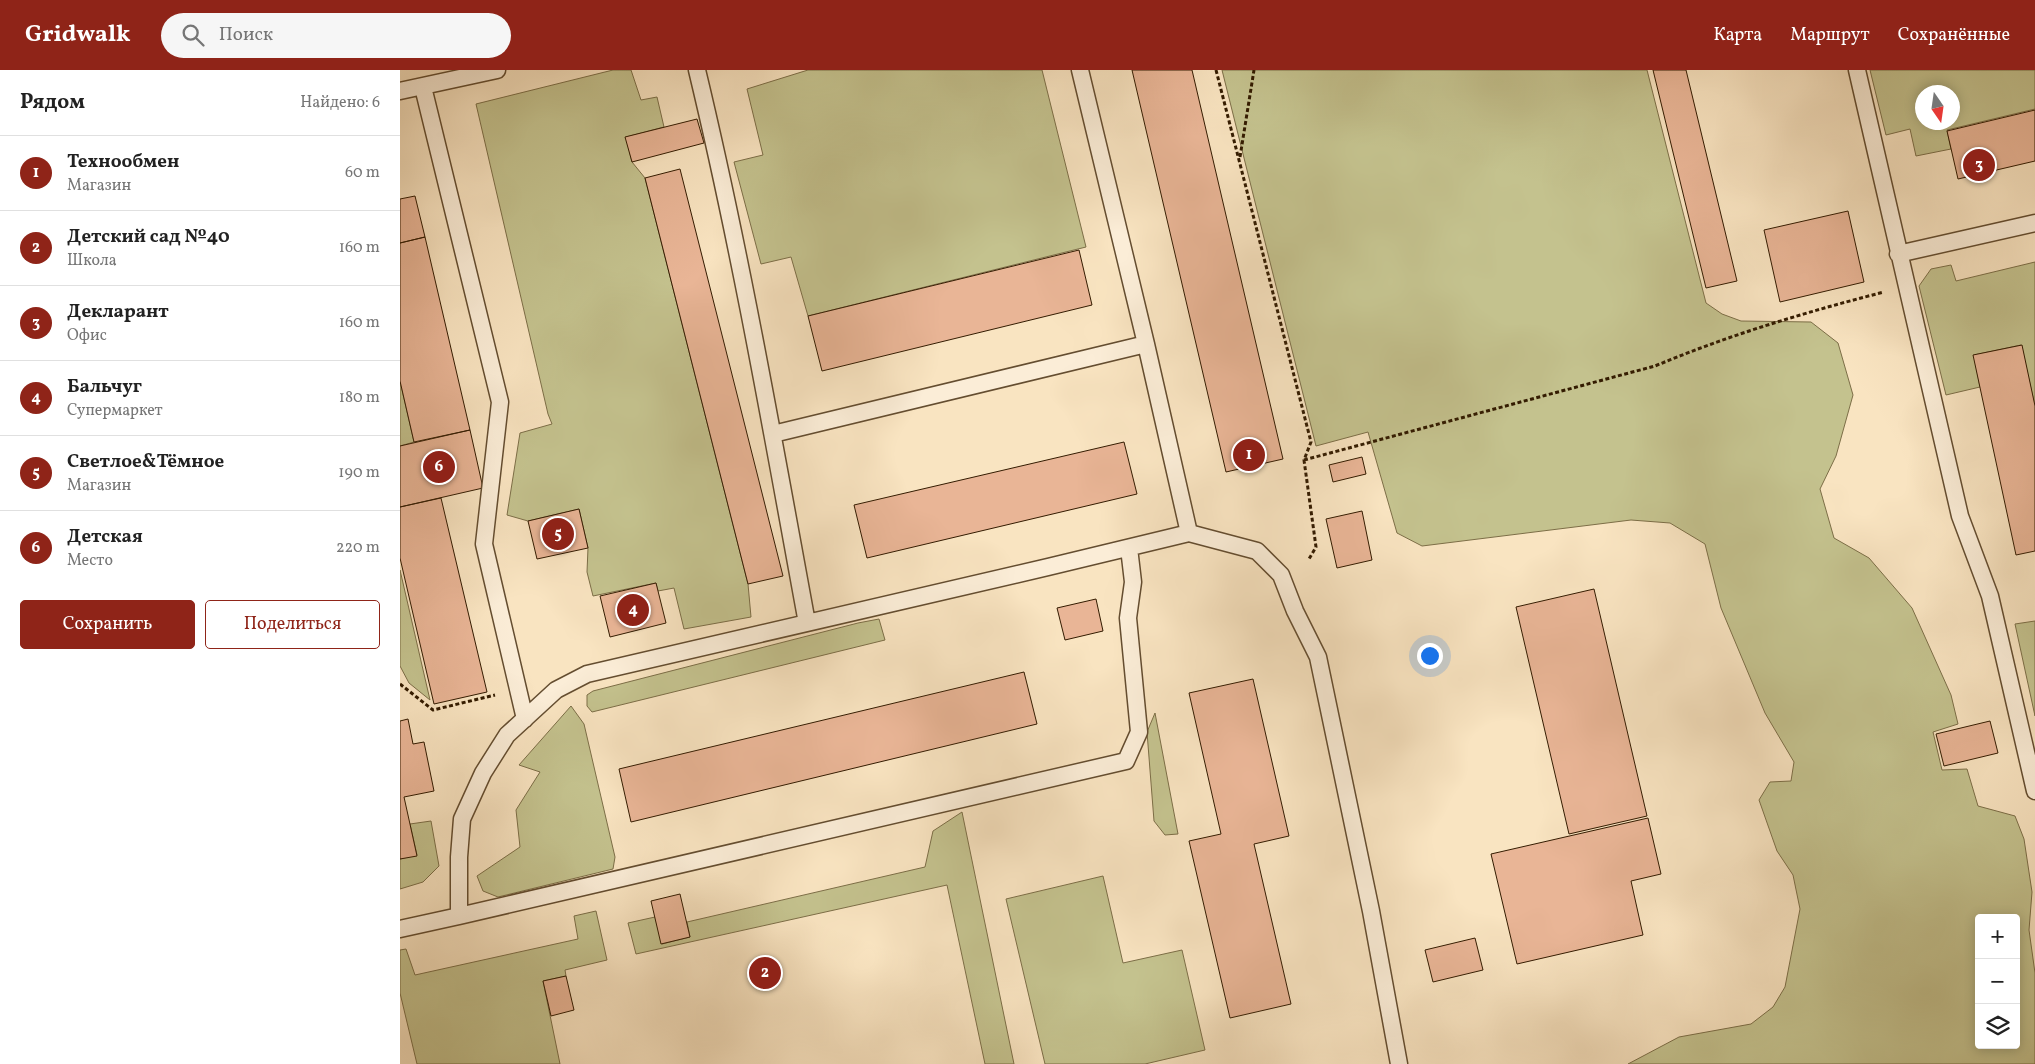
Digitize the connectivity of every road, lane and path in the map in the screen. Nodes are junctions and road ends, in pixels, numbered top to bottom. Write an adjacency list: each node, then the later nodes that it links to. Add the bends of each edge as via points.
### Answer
1 (497, 70): 7 (lane)
2 (697, 70): 14 (lane)
3 (1080, 70): 13 (lane)
4 (1216, 70): 9 (path)
5 (1254, 70): 9 (path)
6 (1857, 70): 11 (lane)
7 (423, 86): 8 (lane); 21 (lane, via 500,402 484,544)
8 (400, 92)
9 (1239, 160): 15 (path, via 1311,442)
10 (2035, 223): 11 (lane)
11 (1898, 254): 12 (lane)
12 (1906, 286): 15 (path, via 1801,314 1702,346 1655,366); 23 (lane, via 1960,516 1990,596)
13 (1146, 344): 14 (lane); 16 (lane)
14 (773, 434): 19 (lane)
15 (1304, 460): 18 (path, via 1316,548)
16 (1189, 533): 17 (lane); 26 (lane, via 1257,551 1281,575 1318,657)
17 (1129, 548): 19 (lane); 24 (lane, via 1133,582 1128,618 1139,732 1126,761)
18 (1309, 559)
19 (807, 623): 22 (lane, via 588,674 556,690)
20 (400, 684): 21 (path, via 434,710)
21 (518, 690): 22 (lane)
22 (525, 719): 24 (lane, via 507,735 497,750 462,819)
23 (2035, 791)
24 (459, 916): 25 (lane)
25 (400, 929)
26 (1399, 1064)

